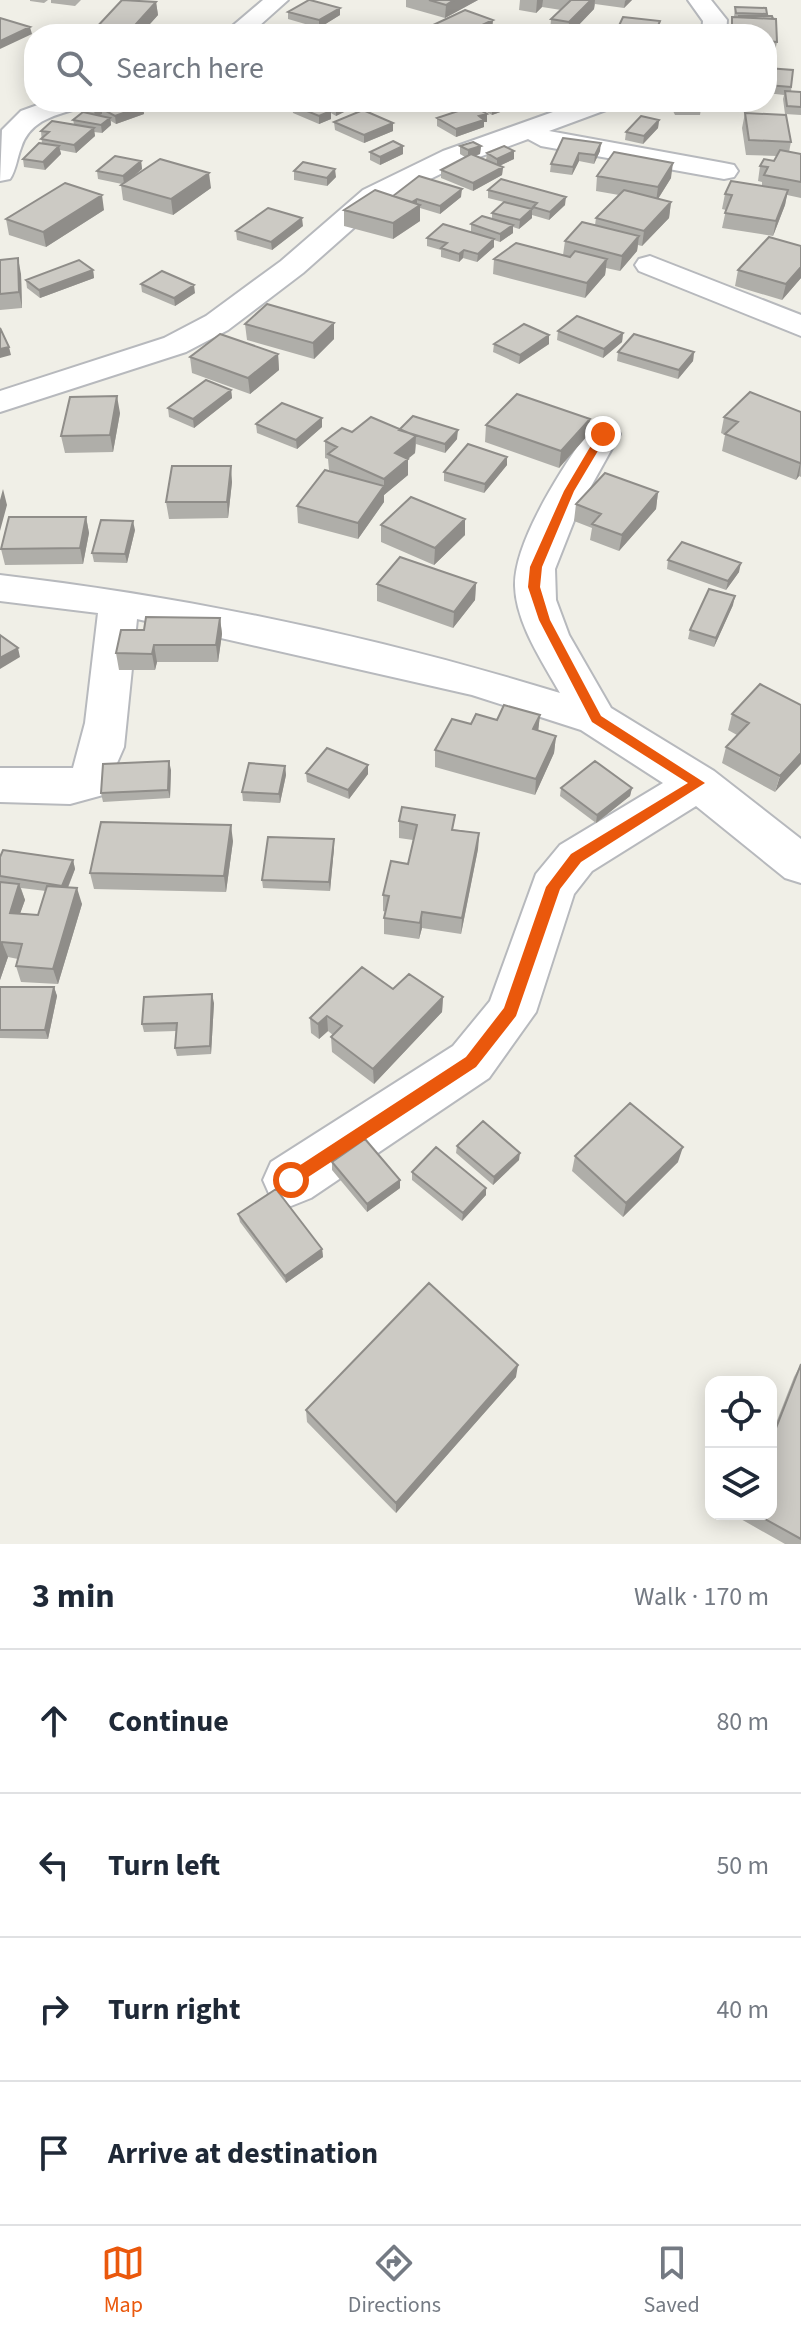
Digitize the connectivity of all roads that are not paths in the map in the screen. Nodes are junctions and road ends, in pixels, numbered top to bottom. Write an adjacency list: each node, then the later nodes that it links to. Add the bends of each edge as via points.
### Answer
1 (277, 0): 3 (street)
2 (699, 0): 4 (street)
3 (247, 24)
4 (715, 24)
5 (41, 112): 9 (street, via 10,132)
6 (579, 112): 7 (street)
7 (519, 135): 8 (street); 12 (street, via 453,157 373,196 292,267 189,338)
8 (724, 171)
9 (0, 173)
10 (650, 265): 11 (street)
11 (801, 326)
12 (0, 402)
13 (603, 434): 16 (street, via 569,491 536,567 534,587 544,620)
14 (0, 588): 15 (street)
15 (119, 602): 16 (street, via 477,682); 18 (street, via 96,772 87,783 70,787)
16 (596, 719): 17 (street)
17 (698, 783): 19 (street); 20 (street, via 576,858 553,887 511,1012 471,1062)
18 (0, 785)
19 (801, 865)
20 (291, 1180)

